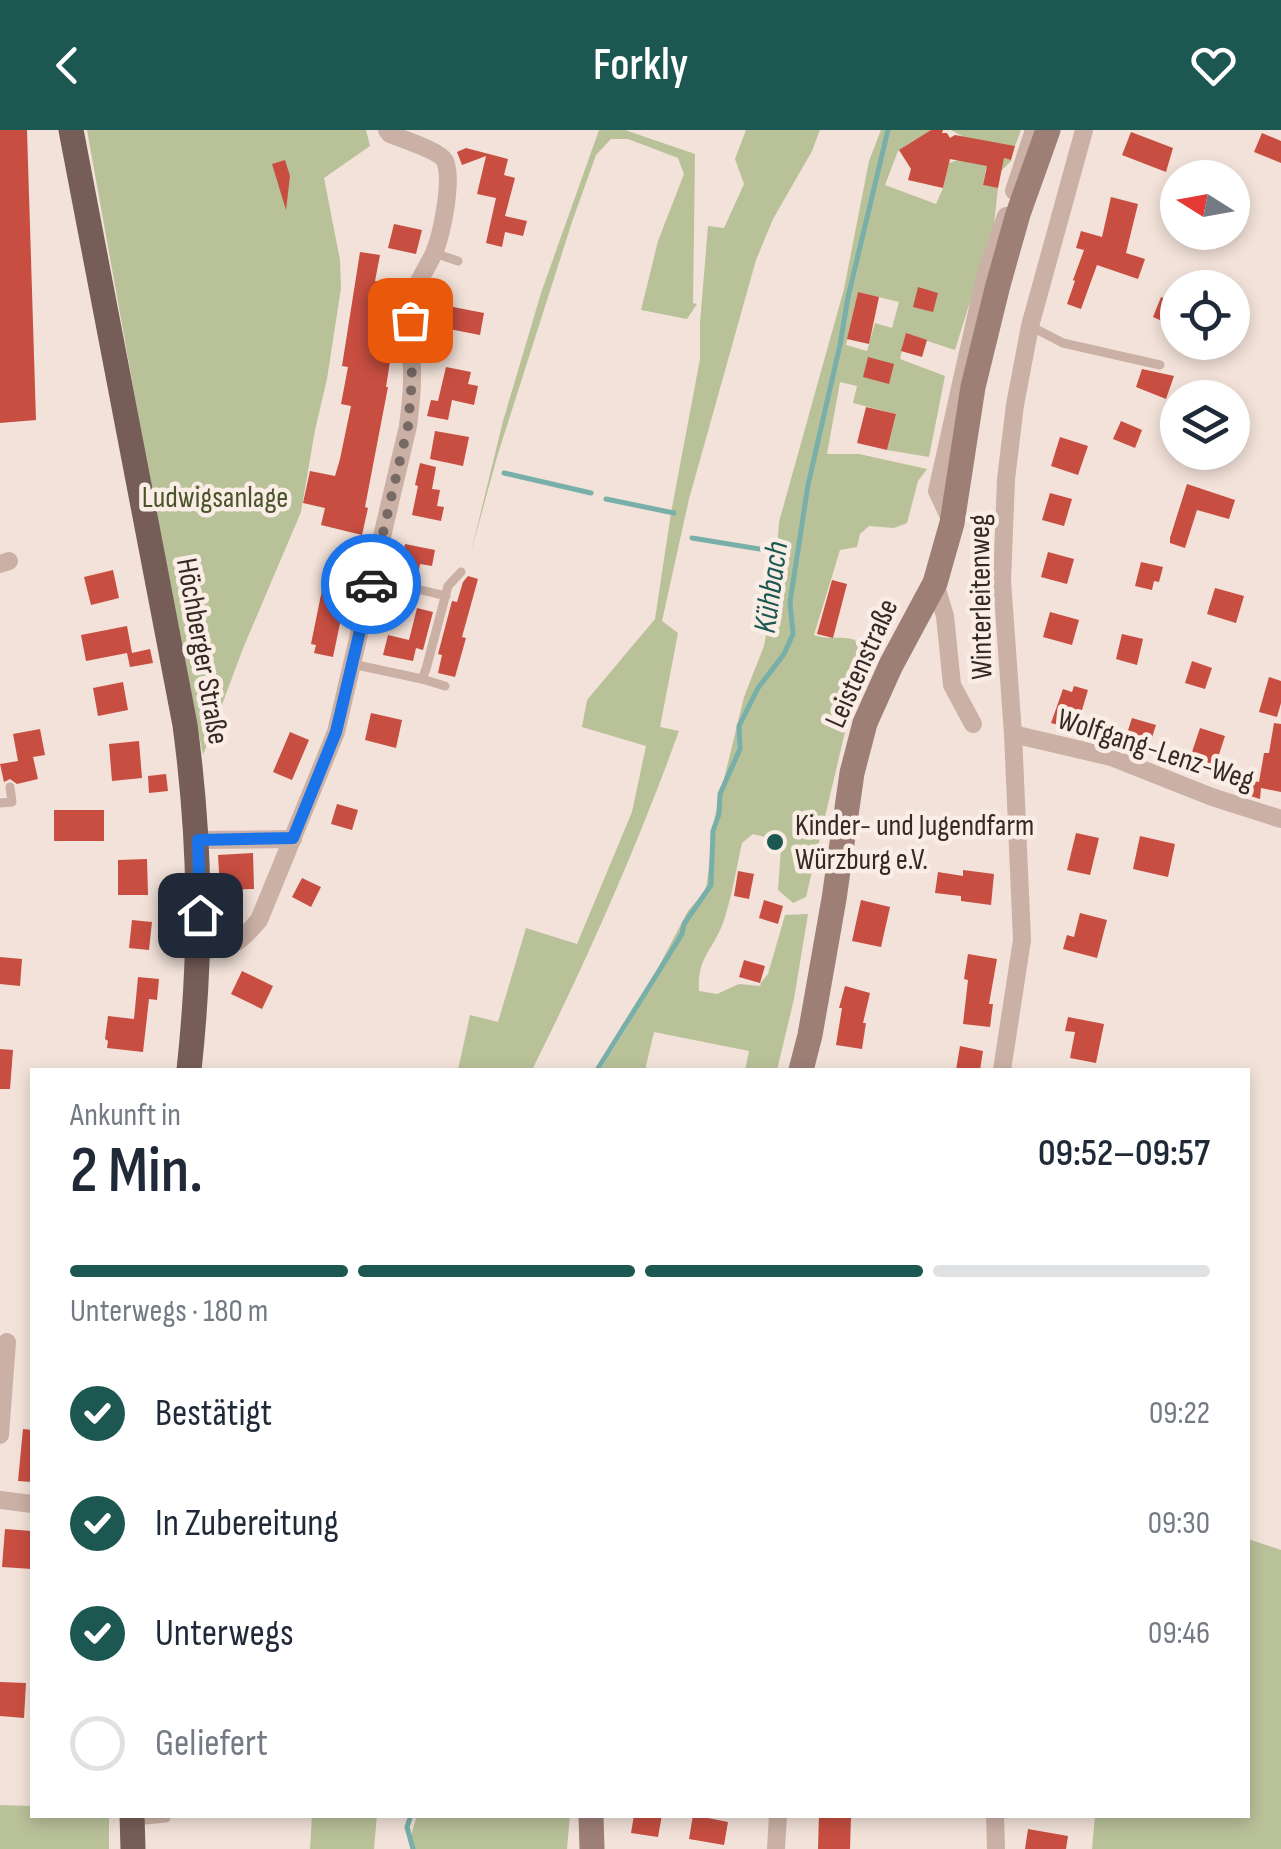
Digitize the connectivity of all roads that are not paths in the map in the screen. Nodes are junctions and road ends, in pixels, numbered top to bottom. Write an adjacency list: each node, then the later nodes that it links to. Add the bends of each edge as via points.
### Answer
1 (71, 130): 24 (main road, Höchberger Straße, via 185,725)
2 (387, 130): 6 (street, via 446,163 446,204)
3 (1034, 130): 10 (street, via 984,281 937,491)
4 (1048, 130): 10 (main road, Leistenstraße, via 1018,214 973,386)
5 (1084, 130): 8 (street, Winterleitenweg)
6 (434, 253): 7 (lane); 12 (street, via 412,301 408,426)
7 (458, 261)
8 (1030, 326): 9 (lane, via 1063,343); 19 (street, Winterleitenweg, via 1015,404 1002,581)
9 (1160, 365)
10 (952, 523): 13 (main road, Leistenstraße)
11 (461, 572): 14 (lane)
12 (372, 578): 14 (lane); 15 (street)
13 (934, 583): 18 (street, via 946,616 952,685); 27 (main road, Leistenstraße, via 865,723)
14 (446, 596): 16 (lane)
15 (352, 664): 16 (lane); 23 (street, via 336,732)
16 (422, 679): 17 (lane)
17 (445, 686)
18 (973, 724)
19 (1013, 734): 22 (street, Wolfgang-Lenz-Weg, via 1110,758); 28 (street, Winterleitenweg, via 1022,940)
20 (10, 787): 21 (lane, via 12,802)
21 (0, 803)
22 (1281, 818)
23 (293, 838): 24 (street); 25 (street, via 259,920 244,938)
24 (198, 840): 25 (main road, Höchberger Straße)
25 (199, 950): 26 (main road, Höchberger Straße)
26 (189, 1068)
27 (801, 1068)
28 (1002, 1068)
29 (8, 1342): 30 (street)
30 (0, 1435)
31 (0, 1500): 32 (street)
32 (30, 1504)
33 (132, 1818): 37 (main road)
34 (592, 1818): 38 (main road)
35 (778, 1818): 39 (street)
36 (995, 1818): 40 (street)
37 (133, 1849)
38 (592, 1849)
39 (776, 1849)
40 (996, 1849)

